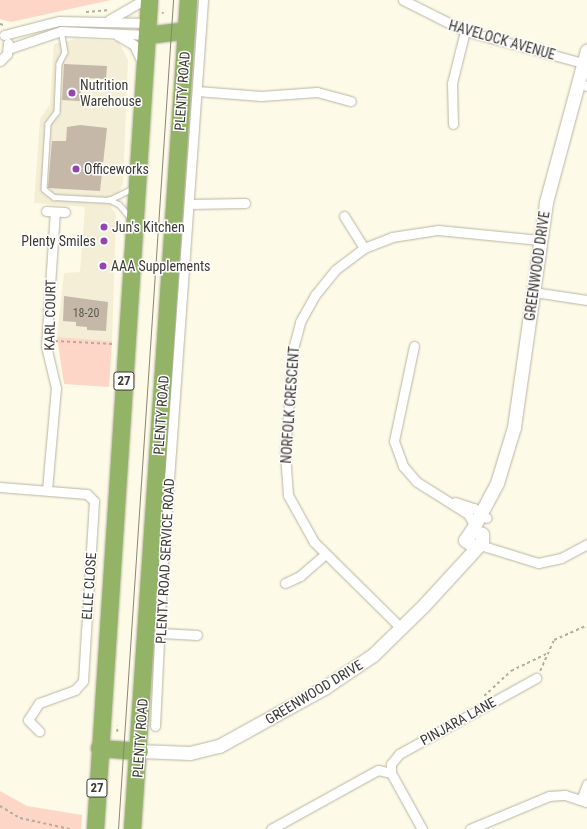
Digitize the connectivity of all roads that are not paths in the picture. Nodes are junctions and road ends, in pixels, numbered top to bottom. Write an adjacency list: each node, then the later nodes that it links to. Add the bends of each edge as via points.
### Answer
1 (142, 0): 7 (street)
2 (149, 0): 8 (highway, 27)
3 (188, 0): 9 (highway, PLENTY ROAD)
4 (203, 0): 19 (street, PLENTY ROAD SERVICE ROAD)
5 (404, 0): 11 (street, HAVELOCK AVENUE)
6 (59, 21): 7 (street); 10 (lane); 13 (street)
7 (108, 21): 8 (street)
8 (147, 29): 9 (highway); 12 (street); 17 (highway, 27)
9 (186, 30): 31 (highway, PLENTY ROAD)
10 (61, 31): 12 (street); 14 (street); 23 (lane, via 65,52 59,64 57,112 48,124 44,191 54,197)
11 (465, 31): 15 (street, HAVELOCK AVENUE); 21 (street, via 452,82)
12 (112, 32): 17 (street, via 134,45)
13 (2, 33): 14 (street)
14 (8, 48): 16 (street)
15 (585, 56): 18 (street, GREENWOOD DRIVE)
16 (0, 61)
17 (144, 72): 22 (highway, 27)
18 (582, 85): 29 (street, GREENWOOD DRIVE, via 546,202)
19 (197, 90): 20 (street, via 261,96 317,92); 25 (street, PLENTY ROAD SERVICE ROAD)
20 (351, 101)
21 (453, 124)
22 (137, 185): 23 (lane); 28 (highway, 27)
23 (109, 200): 28 (lane, via 119,205)
24 (245, 203): 25 (street)
25 (189, 204): 31 (street, PLENTY ROAD SERVICE ROAD)
26 (65, 212): 36 (street, KARL COURT, via 50,212 47,340 56,388)
27 (344, 216): 30 (street)
28 (134, 224): 51 (highway, 27)
29 (540, 240): 30 (street, NORFOLK CRESCENT, via 431,230 392,237); 32 (street, GREENWOOD DRIVE)
30 (364, 248): 41 (street, NORFOLK CRESCENT, via 335,270 314,295 300,322 293,349 286,484 298,518)
31 (176, 291): 44 (street, PLENTY ROAD SERVICE ROAD); 48 (highway, PLENTY ROAD)
32 (534, 292): 33 (street); 38 (street, GREENWOOD DRIVE, via 514,427)
33 (587, 300)
34 (414, 346): 37 (street, via 394,441 403,466 417,482)
35 (0, 487): 36 (street, ELLE CLOSE)
36 (47, 490): 50 (street, ELLE CLOSE, via 87,494 94,502 83,681 75,690 39,703 28,720)
37 (446, 499): 38 (street); 39 (street, via 468,514)
38 (485, 516): 39 (street, GREENWOOD DRIVE)
39 (476, 537): 40 (street, via 506,553 538,563 561,558); 43 (street, GREENWOOD DRIVE, via 455,568)
40 (587, 544)
41 (325, 554): 42 (street, via 300,576); 43 (street, NORFOLK CRESCENT)
42 (285, 583)
43 (402, 629): 52 (street, GREENWOOD DRIVE, via 342,677 228,742 190,753)
44 (161, 633): 45 (street); 47 (street, PLENTY ROAD SERVICE ROAD)
45 (197, 634)
46 (536, 678): 53 (street, PINJARA LANE, via 399,754 391,764)
47 (157, 687): 48 (street); 49 (street, PLENTY ROAD SERVICE ROAD)
48 (142, 701): 52 (highway, PLENTY ROAD)
49 (155, 726)
50 (39, 731)
51 (99, 748): 52 (highway); 57 (highway, 27)
52 (139, 751): 58 (highway, PLENTY ROAD)
53 (391, 773): 59 (street, via 378,770); 60 (street)
54 (587, 784): 55 (street)
55 (584, 801): 56 (street, via 549,796)
56 (486, 822): 61 (street); 62 (street)
57 (95, 829)
58 (132, 829)
59 (271, 829)
60 (422, 829)
61 (470, 829)
62 (493, 829)

